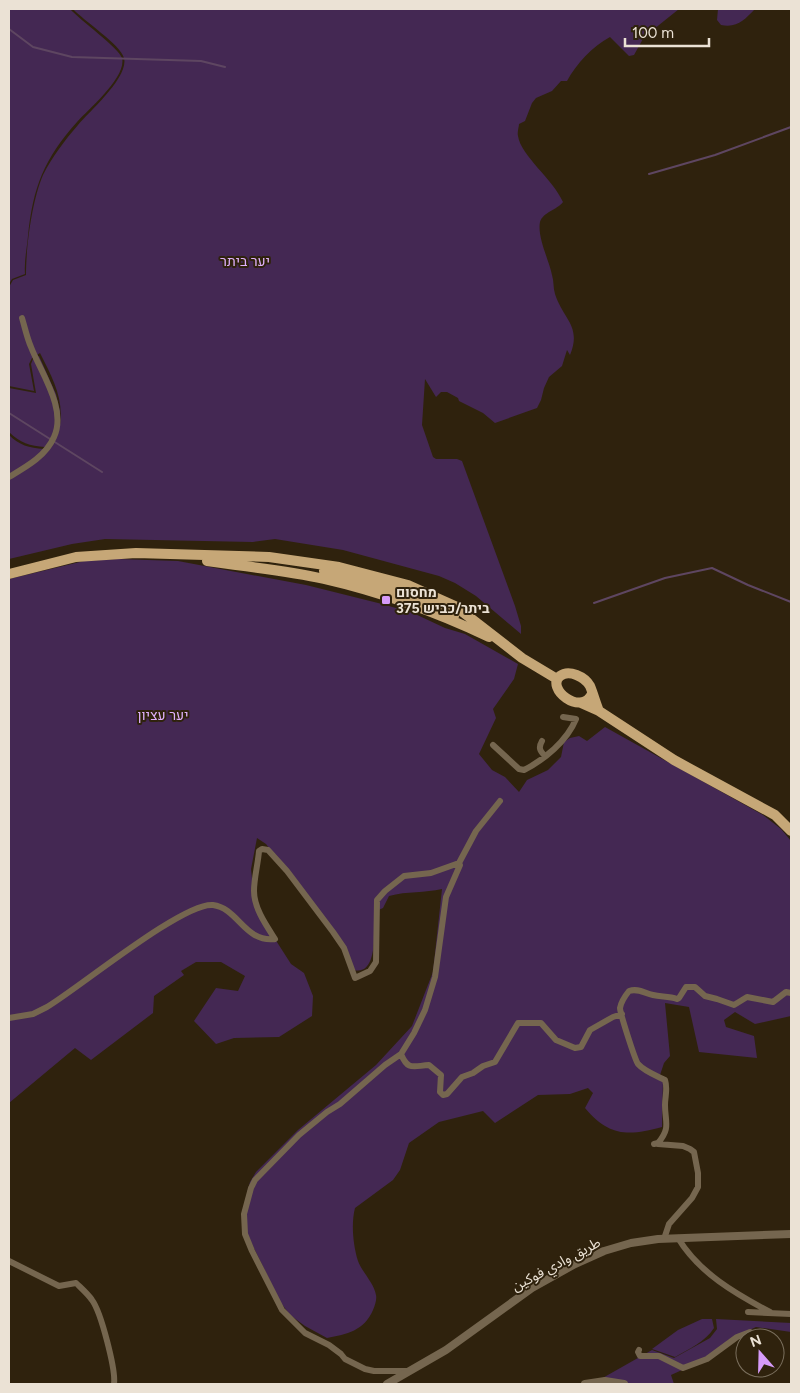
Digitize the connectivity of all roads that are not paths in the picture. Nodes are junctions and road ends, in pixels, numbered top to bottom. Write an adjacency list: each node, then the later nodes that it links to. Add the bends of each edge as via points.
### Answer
1 (22, 318): 2 (street, via 31,348 53,396 58,421 54,437 44,453)
2 (9, 477)
3 (160, 554): 4 (main road, via 94,554); 5 (main road, via 323,578 434,613); 5 (main road, via 269,558 378,584 438,607)
4 (9, 574)
5 (508, 646): 6 (main road)
6 (558, 679): 7 (main road, via 564,673 573,673 589,684); 8 (main road, via 557,689 562,695)
7 (592, 694): 8 (main road); 9 (main road)
8 (581, 703): 9 (main road)
9 (599, 711): 15 (main road, via 674,760 775,815)
10 (563, 717): 13 (street, via 576,720)
11 (542, 741): 13 (street, via 540,752)
12 (493, 745): 13 (street, via 519,769 524,770)
13 (546, 756)
14 (500, 801): 16 (street, via 476,832)
15 (791, 831)
16 (459, 863): 19 (street, via 431,873 404,876 380,895 377,900 376,962 370,971 356,978 344,948 333,932 287,871 268,850 262,849 259,851 254,892 265,924 275,939 258,938 226,910 214,905 200,906 168,922 47,1007 33,1014); 20 (street, via 446,897 435,977 425,1010)
17 (791, 993): 18 (street, via 786,992 773,1002 747,998 734,1005 705,996 693,987 686,987 677,999 633,990 624,997 620,1008)
18 (622, 1014): 20 (street, via 590,1030 581,1046 575,1048 556,1040 541,1024 518,1023 495,1062 462,1077 443,1095 440,1092 441,1075 429,1065 406,1065); 23 (street, via 624,1029 639,1066 666,1083 667,1127 656,1144 690,1149 694,1152 698,1173 698,1187 668,1224)
19 (9, 1018)
20 (401, 1054): 30 (street, via 299,1135 255,1180 246,1203 244,1222 250,1246 282,1310 305,1333 365,1369)
21 (791, 1234): 22 (street, طريق وادي فوکين)
22 (678, 1238): 23 (street, طريق وادي فوکين); 26 (street, via 711,1274 738,1295)
23 (664, 1239): 30 (street, طريق وادي فوکين, via 617,1247 575,1264 517,1298 462,1340)
24 (9, 1261): 31 (street, via 59,1286 76,1283 93,1301 108,1341)
25 (748, 1312): 26 (street)
26 (770, 1312): 27 (street)
27 (791, 1314)
28 (735, 1338): 29 (street, via 706,1359 683,1368 659,1356 640,1356)
29 (639, 1350)
30 (410, 1371): 32 (street, طريق وادي فوکين)
31 (114, 1384)
32 (387, 1384)
33 (586, 1384): 34 (street, via 605,1381)
34 (624, 1384)

